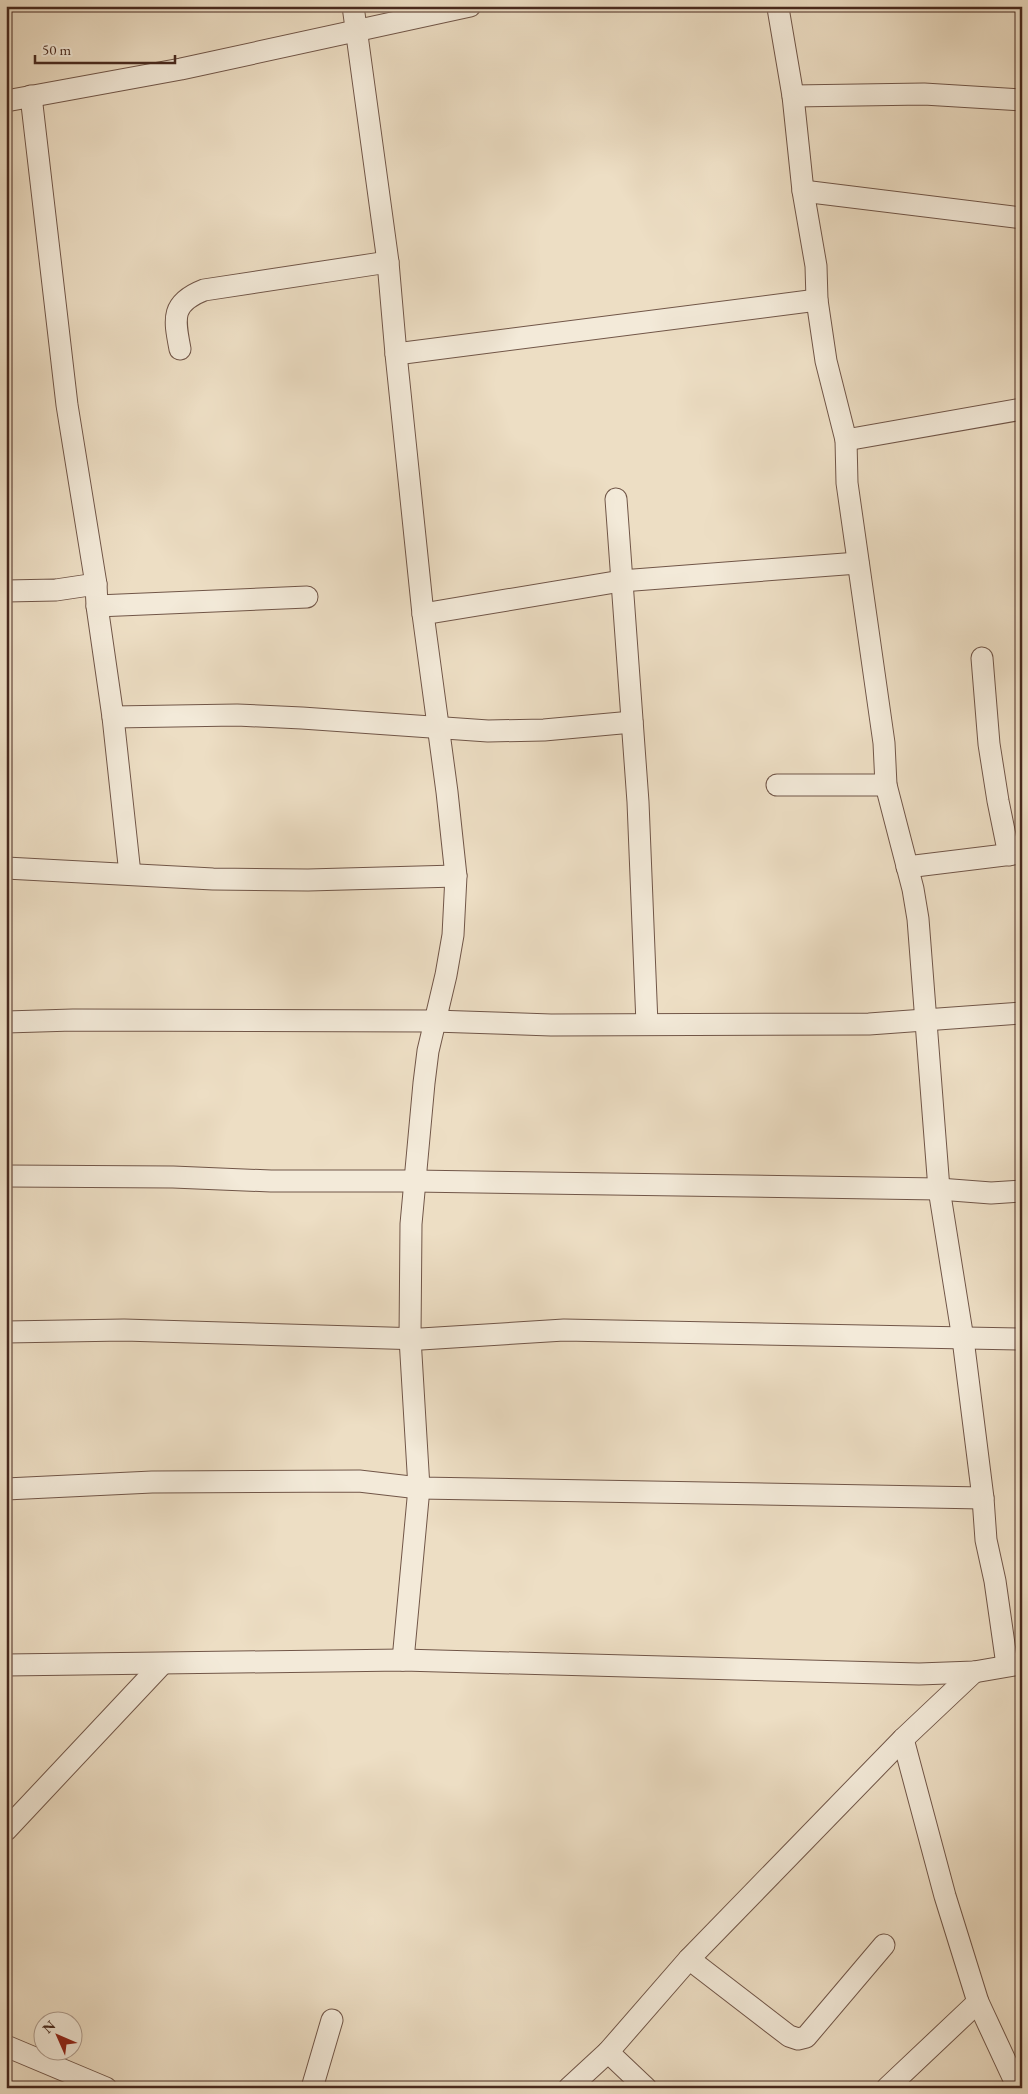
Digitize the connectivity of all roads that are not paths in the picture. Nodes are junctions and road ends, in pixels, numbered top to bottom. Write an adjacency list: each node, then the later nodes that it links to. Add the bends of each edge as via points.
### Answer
1 (353, 6): 4 (street)
2 (470, 6): 4 (street)
3 (780, 7): 6 (street)
4 (356, 30): 5 (street, via 182,69); 11 (street)
5 (32, 96): 8 (street); 20 (street, via 67,405)
6 (793, 96): 7 (street, via 924,94); 9 (street)
7 (1022, 100)
8 (6, 101)
9 (803, 191): 10 (street); 12 (street, via 816,266)
10 (1022, 218)
11 (388, 262): 13 (street, via 193,294 178,307 175,316); 14 (street)
12 (817, 300): 14 (street); 16 (street, via 826,361)
13 (180, 348)
14 (396, 354): 24 (street)
15 (1022, 410): 16 (street)
16 (846, 440): 18 (street, via 847,483)
17 (616, 499): 19 (street)
18 (858, 563): 19 (street); 30 (street, via 884,743)
19 (622, 580): 24 (street); 27 (street)
20 (96, 584): 21 (street, via 56,590); 23 (street)
21 (6, 591)
22 (307, 597): 23 (street)
23 (97, 606): 26 (street)
24 (423, 614): 28 (street)
25 (982, 658): 31 (street, via 989,744 998,801)
26 (113, 717): 28 (street, via 237,715); 34 (street)
27 (632, 722): 28 (street, via 544,730); 40 (street)
28 (438, 727): 35 (street)
29 (777, 785): 30 (street)
30 (886, 785): 32 (street)
31 (1015, 854): 32 (street)
32 (907, 867): 37 (street, via 918,919)
33 (6, 868): 34 (street)
34 (130, 874): 35 (street, via 308,880)
35 (456, 876): 38 (street, via 453,935)
36 (1022, 1012): 37 (street)
37 (924, 1020): 40 (street, via 869,1024); 43 (street)
38 (434, 1021): 39 (street); 40 (street); 42 (street)
39 (6, 1022)
40 (647, 1024)
41 (6, 1176): 42 (street)
42 (414, 1181): 43 (street); 46 (street)
43 (939, 1189): 44 (street, via 991,1194); 47 (street)
44 (1022, 1192)
45 (6, 1332): 46 (street, via 124,1330)
46 (410, 1338): 47 (street, via 564,1330); 49 (street)
47 (964, 1339): 48 (street); 51 (street)
48 (1022, 1339)
49 (419, 1488): 50 (street, via 359,1481 152,1482); 51 (street); 52 (street)
50 (6, 1489)
51 (983, 1498): 55 (street, via 986,1540)
52 (403, 1660): 53 (street); 56 (street, via 919,1674)
53 (162, 1664): 54 (street); 58 (street)
54 (6, 1665)
55 (1014, 1665): 56 (street)
56 (974, 1672): 57 (street)
57 (903, 1739): 60 (street); 61 (street, via 945,1896)
58 (6, 1830)
59 (884, 1945): 60 (street, via 806,2036 798,2039 789,2036)
60 (689, 1958): 64 (street)
61 (978, 2002): 69 (street); 70 (street)
62 (332, 2020): 66 (street)
63 (6, 2046): 65 (street)
64 (608, 2052): 67 (street); 68 (street)
65 (106, 2088)
66 (312, 2088)
67 (570, 2088)
68 (646, 2088)
69 (887, 2088)
70 (1018, 2088)

